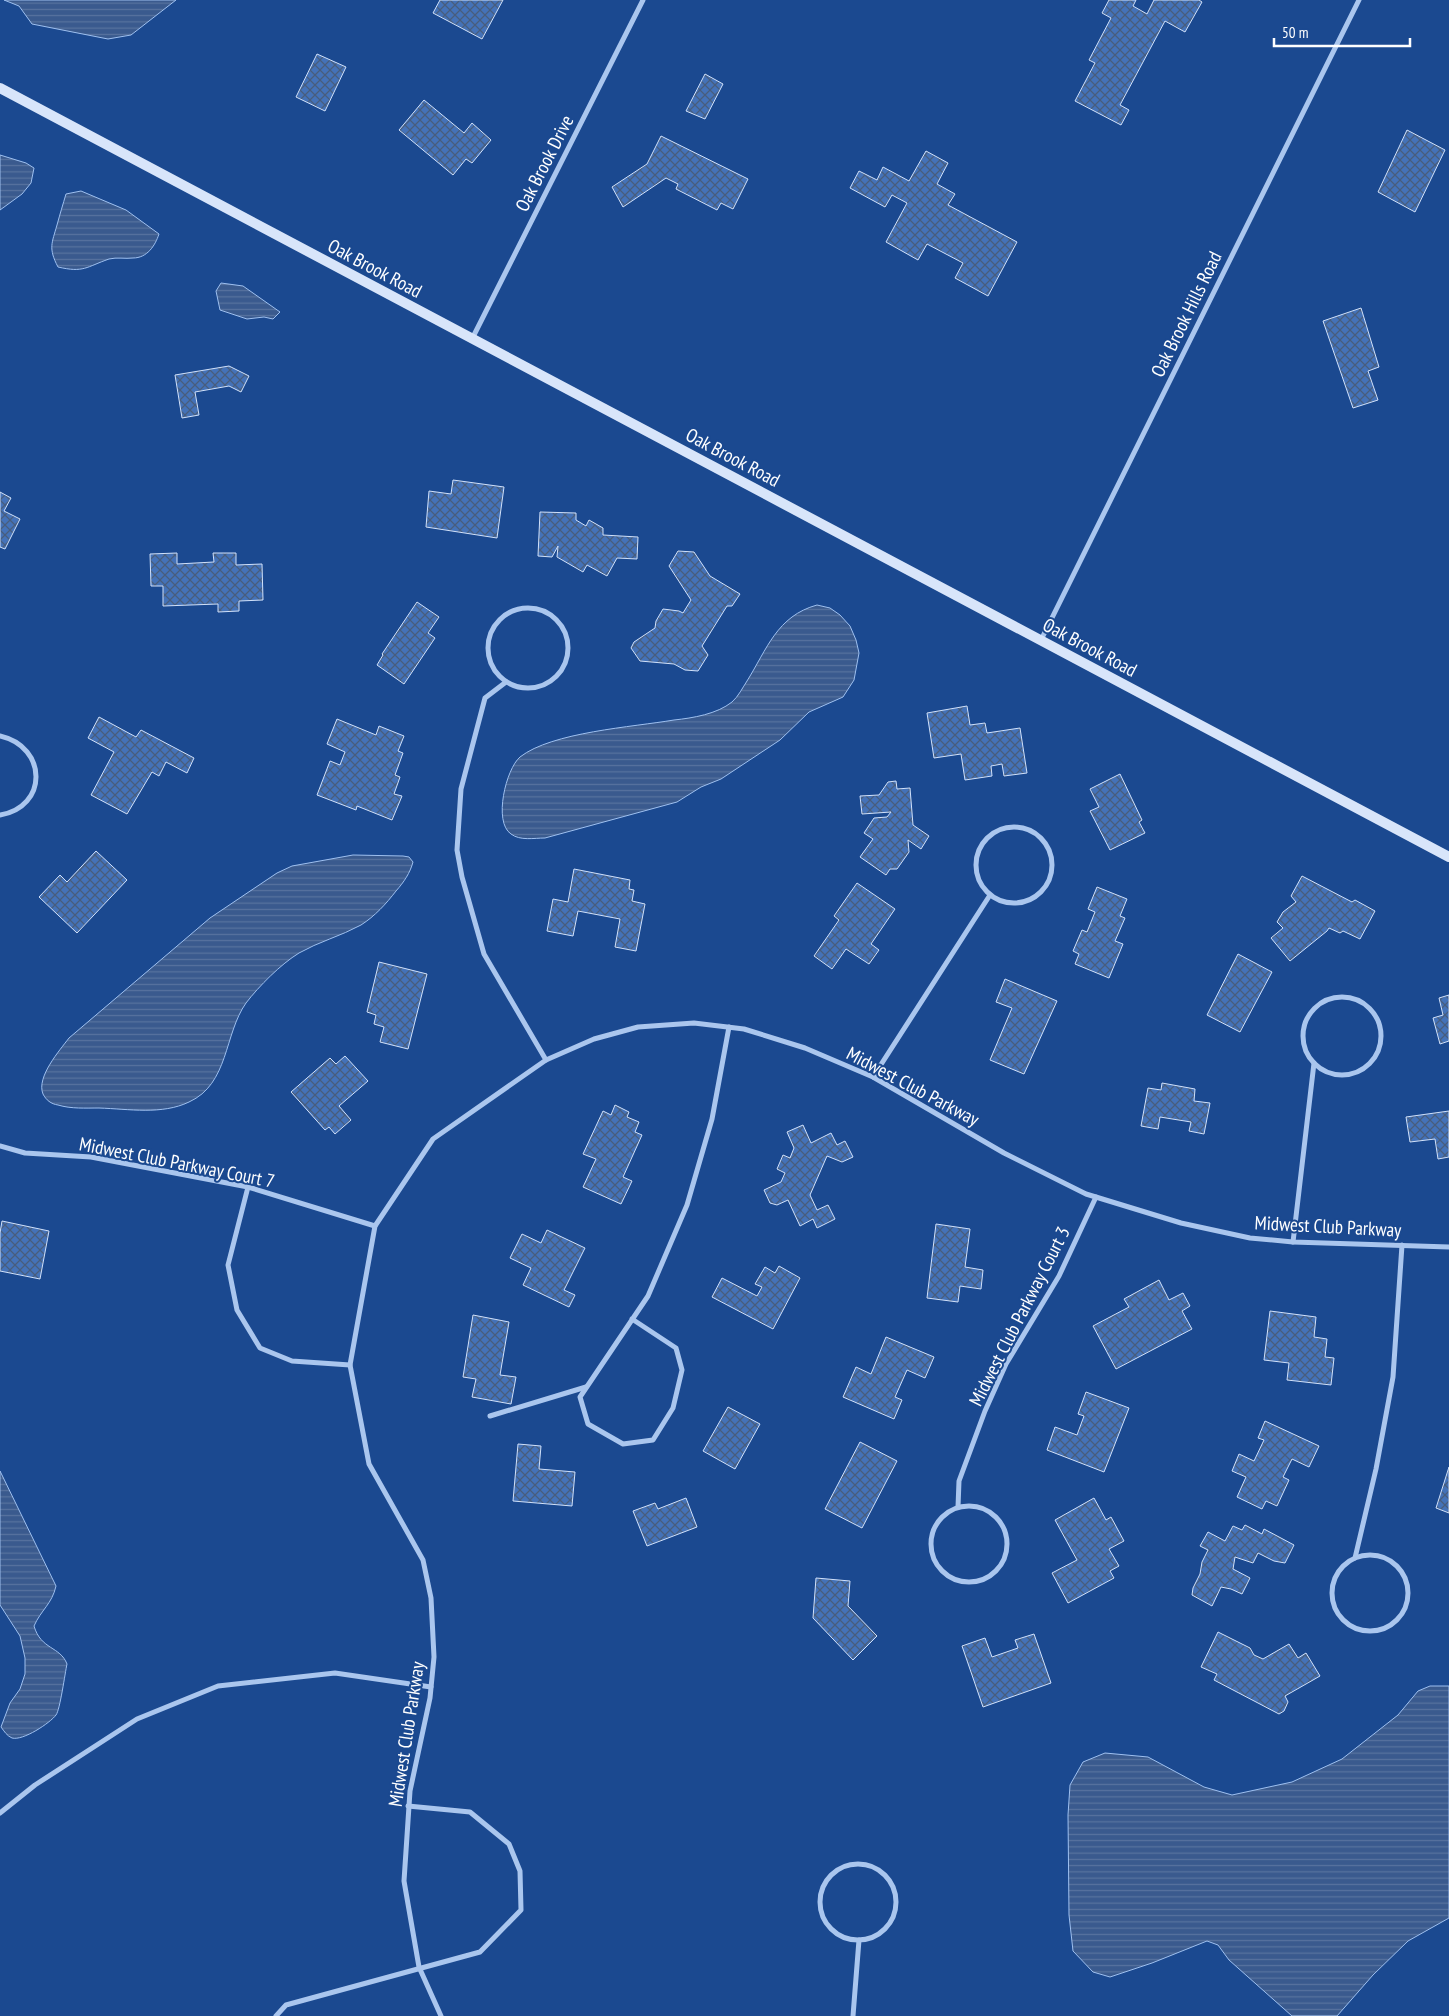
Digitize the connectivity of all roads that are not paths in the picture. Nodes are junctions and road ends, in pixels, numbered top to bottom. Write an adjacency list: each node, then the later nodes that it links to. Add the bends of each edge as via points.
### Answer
1 (643, 0): 4 (street, Oak Brook Drive)
2 (1359, 0): 5 (street, Oak Brook Hills Road)
3 (0, 88): 4 (main road, Oak Brook Road)
4 (472, 339): 5 (main road, Oak Brook Road)
5 (1041, 641): 9 (main road, Oak Brook Road)
6 (506, 682): 6 (street, via 489,660 488,646 498,621 522,609 536,609 548,614 565,633 568,650 564,666 549,682 538,687 516,687); 12 (street, via 485,698 461,788 457,850 484,954)
7 (0, 736): 8 (street, via 23,745 36,768 36,780 25,804)
8 (0, 815)
9 (1449, 858)
10 (990, 894): 10 (street, via 977,873 980,847 999,830 1012,827 1036,833 1045,842 1051,859 1050,877 1045,888 1036,896 1013,903); 14 (street)
11 (729, 1027): 12 (street, Midwest Club Parkway, via 694,1023 638,1027 594,1039); 14 (street, Midwest Club Parkway, via 805,1048); 22 (street, via 712,1119 687,1205 648,1296)
12 (546, 1060): 18 (street, Midwest Club Parkway, via 433,1139)
13 (1314, 1064): 13 (street, via 1303,1043 1306,1020 1312,1011 1332,998 1344,997 1365,1004 1380,1025 1382,1038 1379,1051 1367,1066 1350,1075 1337,1075); 19 (street)
14 (873, 1077): 17 (street, Midwest Club Parkway, via 1004,1153)
15 (0, 1146): 16 (street, Midwest Club Parkway Court 7, via 26,1153 91,1157)
16 (248, 1187): 18 (street, Midwest Club Parkway Court 7); 23 (street, via 228,1265 236,1310 260,1348 292,1361)
17 (1096, 1198): 19 (street, Midwest Club Parkway, via 1181,1223 1250,1238); 26 (street, Midwest Club Parkway Court 3, via 1059,1276 1006,1364 985,1411 959,1481)
18 (375, 1226): 23 (street, Midwest Club Parkway)
19 (1293, 1242): 20 (street, Midwest Club Parkway)
20 (1402, 1245): 21 (street, Midwest Club Parkway); 27 (street, via 1393,1377)
21 (1449, 1247)
22 (632, 1319): 24 (street); 24 (street, via 676,1348 682,1370 673,1408 653,1440 623,1444 588,1424 580,1397)
23 (350, 1365): 28 (street, Midwest Club Parkway, via 369,1464 423,1560 431,1598 434,1657)
24 (587, 1387): 25 (street)
25 (490, 1416)
26 (958, 1507): 26 (street, via 947,1512 938,1522 930,1546 937,1564 951,1578 975,1582 987,1578 1001,1565 1007,1536 1002,1524 983,1508)
27 (1355, 1558): 27 (street, via 1345,1564 1335,1578 1334,1606 1351,1626 1363,1630 1388,1626 1405,1607 1408,1595 1406,1582 1396,1566 1380,1556)
28 (431, 1687): 29 (street, Midwest Club Parkway); 30 (street, via 335,1672 218,1686 137,1719 35,1785)
29 (408, 1806): 32 (street, Midwest Club Parkway, via 404,1881); 32 (street, via 470,1812 509,1844 520,1871 521,1910 480,1952)
30 (0, 1812)
31 (859, 1940): 31 (street, via 872,1938 883,1931 892,1921 896,1909 892,1883 873,1866 860,1863 836,1870 825,1884 820,1901 822,1913 832,1928 847,1938); 35 (street)
32 (420, 1968): 33 (street, via 286,2005); 34 (street, Midwest Club Parkway)
33 (276, 2016)
34 (441, 2016)
35 (853, 2016)

